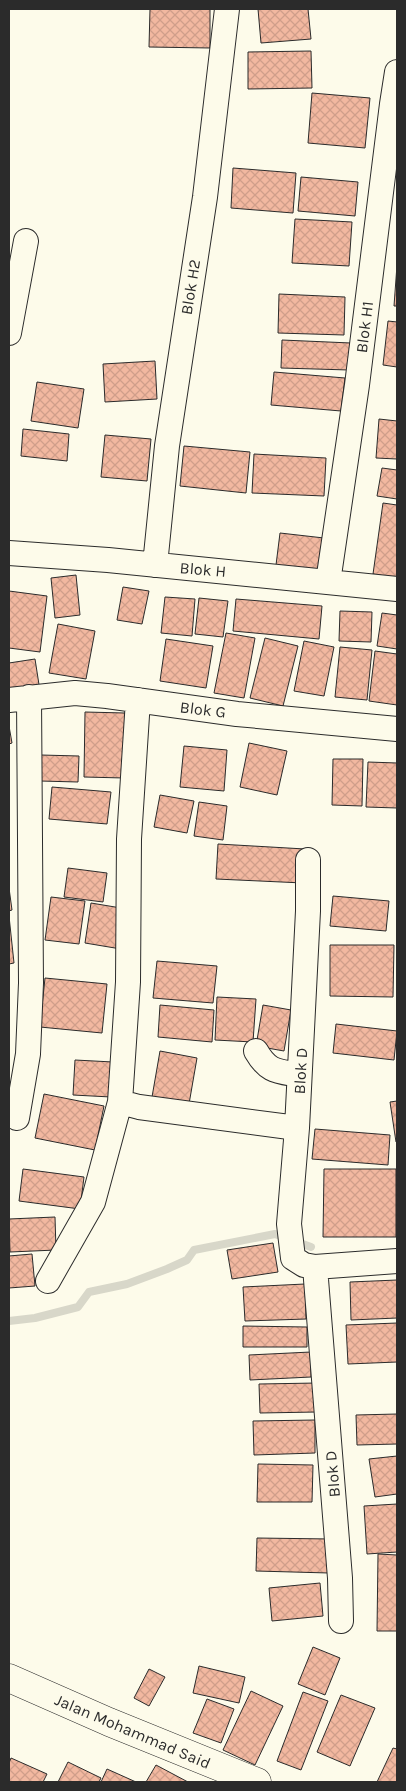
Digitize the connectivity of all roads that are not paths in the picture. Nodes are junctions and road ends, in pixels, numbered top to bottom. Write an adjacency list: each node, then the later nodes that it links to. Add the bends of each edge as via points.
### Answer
1 (226, 9): 6 (street, Blok H2, via 205,197 167,446)
2 (397, 72): 7 (street, Blok H1)
3 (26, 241): 4 (street)
4 (9, 333)
5 (9, 553): 6 (street, Blok H)
6 (155, 564): 7 (street, Blok H)
7 (328, 582): 8 (street, Blok H)
8 (397, 589)
9 (19, 698): 10 (street, Blok G, via 75,693); 16 (street, via 31,983 28,1054)
10 (138, 700): 11 (street, Blok G, via 237,714); 15 (street, via 129,839 128,982)
11 (397, 729)
12 (308, 860): 14 (street, Blok D)
13 (256, 1051): 14 (street, via 262,1062 273,1071)
14 (299, 1075): 17 (street, Blok D)
15 (120, 1102): 17 (street); 20 (street, via 93,1202)
16 (17, 1118)
17 (297, 1128): 19 (street, Blok D, via 289,1224 295,1261)
18 (397, 1261): 19 (street, Blok D)
19 (315, 1267): 21 (street, Blok D, via 340,1578)
20 (48, 1281)
21 (340, 1621)
22 (9, 1678): 23 (street, Jalan Mohammad Said)
23 (257, 1782)

